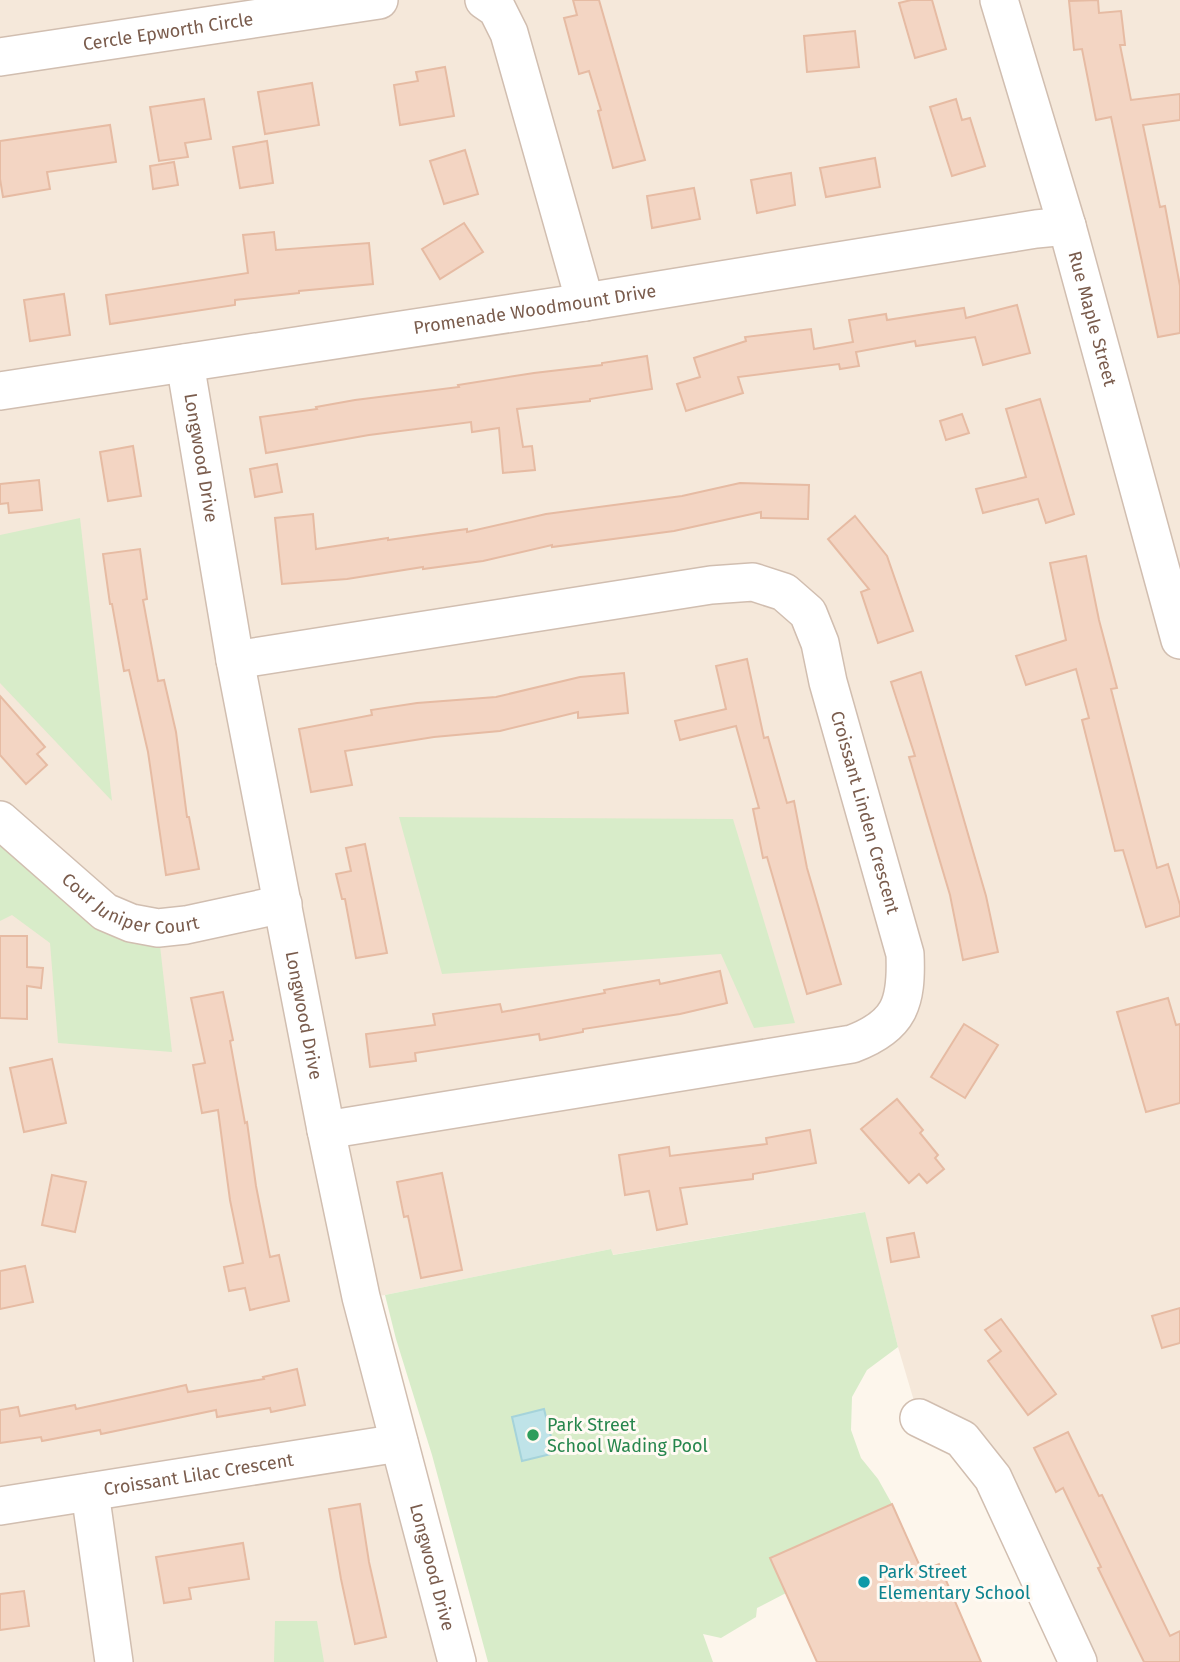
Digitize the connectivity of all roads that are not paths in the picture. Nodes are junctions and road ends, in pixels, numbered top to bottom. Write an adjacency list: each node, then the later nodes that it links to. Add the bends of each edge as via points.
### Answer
1 (379, 0): 4 (street, Cercle Epworth Circle)
2 (484, 0): 6 (street, via 497,9 509,33)
3 (999, 0): 5 (street, Rue Maple Street)
4 (0, 57)
5 (1067, 226): 6 (street, Promenade Woodmount Drive); 9 (street, Rue Maple Street)
6 (585, 302): 7 (street, Promenade Woodmount Drive)
7 (185, 363): 8 (street, Promenade Woodmount Drive); 11 (street, Longwood Drive)
8 (0, 391)
9 (1175, 601): 10 (street, Rue Maple Street)
10 (1180, 640)
11 (235, 660): 13 (street, Longwood Drive); 14 (street, Croissant Linden Crescent, via 711,584 753,582 784,592 808,613 820,643 905,954 901,1007 873,1036 852,1044)
12 (1, 824): 13 (street, Cour Juniper Court, via 105,912 131,923 158,928 186,925)
13 (283, 904): 14 (street, Longwood Drive)
14 (326, 1130): 16 (street, Longwood Drive, via 361,1297)
15 (919, 1418): 21 (street, via 962,1439 993,1478)
16 (399, 1443): 17 (street, Croissant Lilac Crescent); 20 (street, Longwood Drive)
17 (90, 1492): 18 (street, Croissant Lilac Crescent); 19 (street)
18 (0, 1506)
19 (114, 1662)
20 (457, 1662)
21 (1078, 1662)

